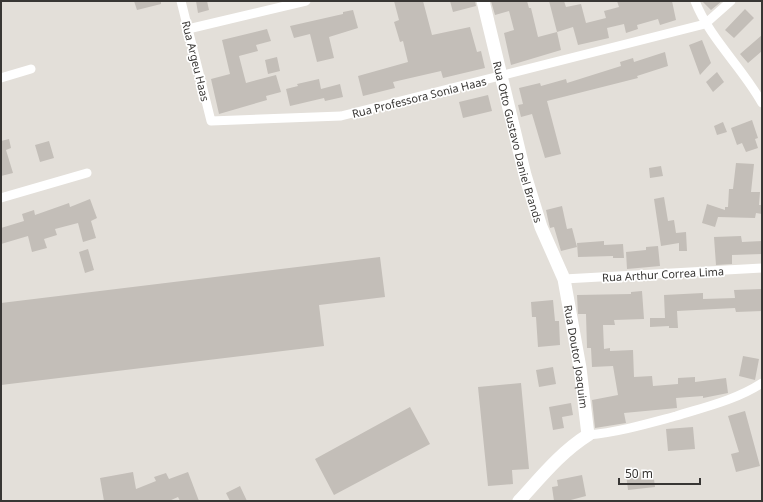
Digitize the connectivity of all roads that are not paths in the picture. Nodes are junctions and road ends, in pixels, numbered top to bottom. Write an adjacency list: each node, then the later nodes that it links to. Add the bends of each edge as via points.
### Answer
1 (181, 1): 7 (street, Rua Argeu Haas)
2 (306, 1): 7 (street)
3 (483, 1): 9 (street, Rua Otto Gustavo Daniel Brands)
4 (695, 1): 6 (street)
5 (731, 1): 6 (street, Rua Professora Sonia Haas)
6 (705, 24): 9 (street, Rua Professora Sonia Haas); 11 (street, via 753,87)
7 (188, 29): 12 (street, Rua Argeu Haas)
8 (31, 69): 10 (street)
9 (502, 76): 12 (street, Rua Professora Sonia Haas, via 341,116); 16 (street, Rua Otto Gustavo Daniel Brands, via 525,175 541,227)
10 (1, 78)
11 (762, 103)
12 (211, 121)
13 (87, 173): 14 (street)
14 (1, 198)
15 (762, 268): 16 (street, Rua Arthur Correa Lima)
16 (564, 279): 18 (street, Rua Doutor Joaquim, via 580,368)
17 (762, 383): 18 (street, via 717,404 615,433)
18 (588, 435): 19 (street, via 556,461)
19 (519, 501)

